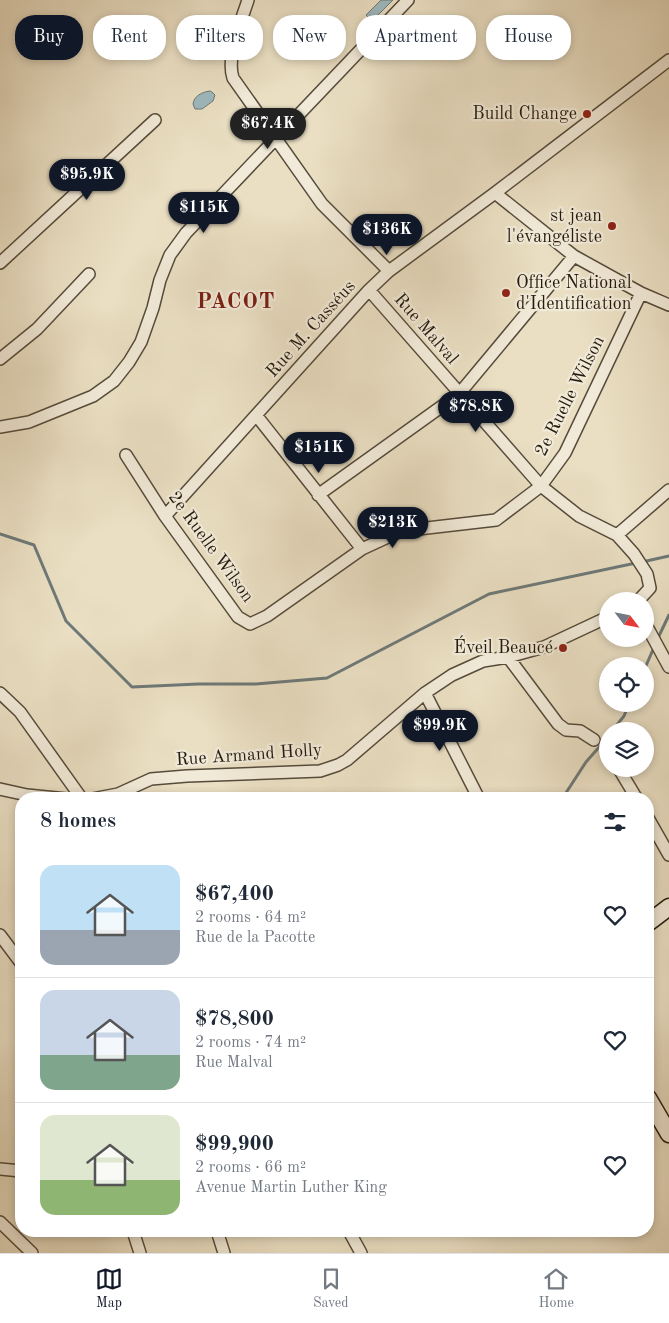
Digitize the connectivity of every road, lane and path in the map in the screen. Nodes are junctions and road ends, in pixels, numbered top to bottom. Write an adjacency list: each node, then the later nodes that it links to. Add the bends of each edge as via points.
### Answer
1 (248, 0): 5 (street, via 230,70 239,88)
2 (408, 0): 5 (street)
3 (669, 60): 6 (street, Rue M. Casséus)
4 (155, 120): 8 (street)
5 (276, 138): 9 (street, via 322,204); 17 (street, via 186,233 170,255 141,342 114,381 92,396 29,422)
6 (495, 193): 7 (street); 9 (street, Rue M. Casséus)
7 (574, 256): 12 (street); 15 (street)
8 (0, 264)
9 (389, 271): 11 (street, Rue M. Casséus)
10 (89, 274): 14 (street, via 36,329)
11 (369, 290): 15 (street, Rue Malval); 16 (street, Rue M. Casséus)
12 (641, 293): 13 (street); 19 (street, 2e Ruelle Wilson, via 565,453)
13 (669, 305)
14 (0, 360)
15 (459, 394): 19 (street, Rue Malval); 21 (street)
16 (256, 415): 21 (street); 22 (street, Rue M. Casséus)
17 (0, 427)
18 (126, 455): 22 (street, 2e Ruelle Wilson)
19 (541, 486): 23 (street, Rue Malval, via 579,516); 24 (street, 2e Ruelle Wilson, via 496,520 400,531)
20 (669, 490): 23 (street)
21 (318, 495): 24 (street)
22 (165, 516): 24 (street, 2e Ruelle Wilson, via 238,617 250,624 267,616)
23 (617, 535): 25 (street, Rue Malval, via 647,574 650,588)
24 (362, 549)
25 (646, 592)
26 (599, 621): 28 (street, Rue Armand Holly, via 544,647)
27 (654, 639): 29 (street)
28 (508, 657): 31 (street, Rue Armand Holly, via 482,661 452,675); 32 (street, via 558,724 566,730 580,731)
29 (669, 667)
30 (0, 693): 36 (street, via 20,712)
31 (425, 694): 37 (street, Rue Armand Holly, via 347,760 320,771 151,779); 38 (street)
32 (594, 740)
33 (624, 777): 39 (street)
34 (0, 789): 35 (street)
35 (15, 792)
36 (77, 792)
37 (122, 792)
38 (475, 792)
39 (632, 792)
40 (654, 829): 41 (street)
41 (669, 855)
42 (669, 907): 43 (street)
43 (654, 918)
44 (0, 935): 45 (street)
45 (15, 955)
46 (654, 1108): 47 (street)
47 (669, 1134)
48 (0, 1169): 49 (street)
49 (15, 1170)
50 (0, 1222): 52 (street)
51 (15, 1237): 56 (street)
52 (15, 1237)
53 (135, 1237): 57 (street)
54 (219, 1237): 58 (street)
55 (352, 1237): 59 (street)
56 (32, 1253)
57 (140, 1253)
58 (224, 1253)
59 (361, 1253)

